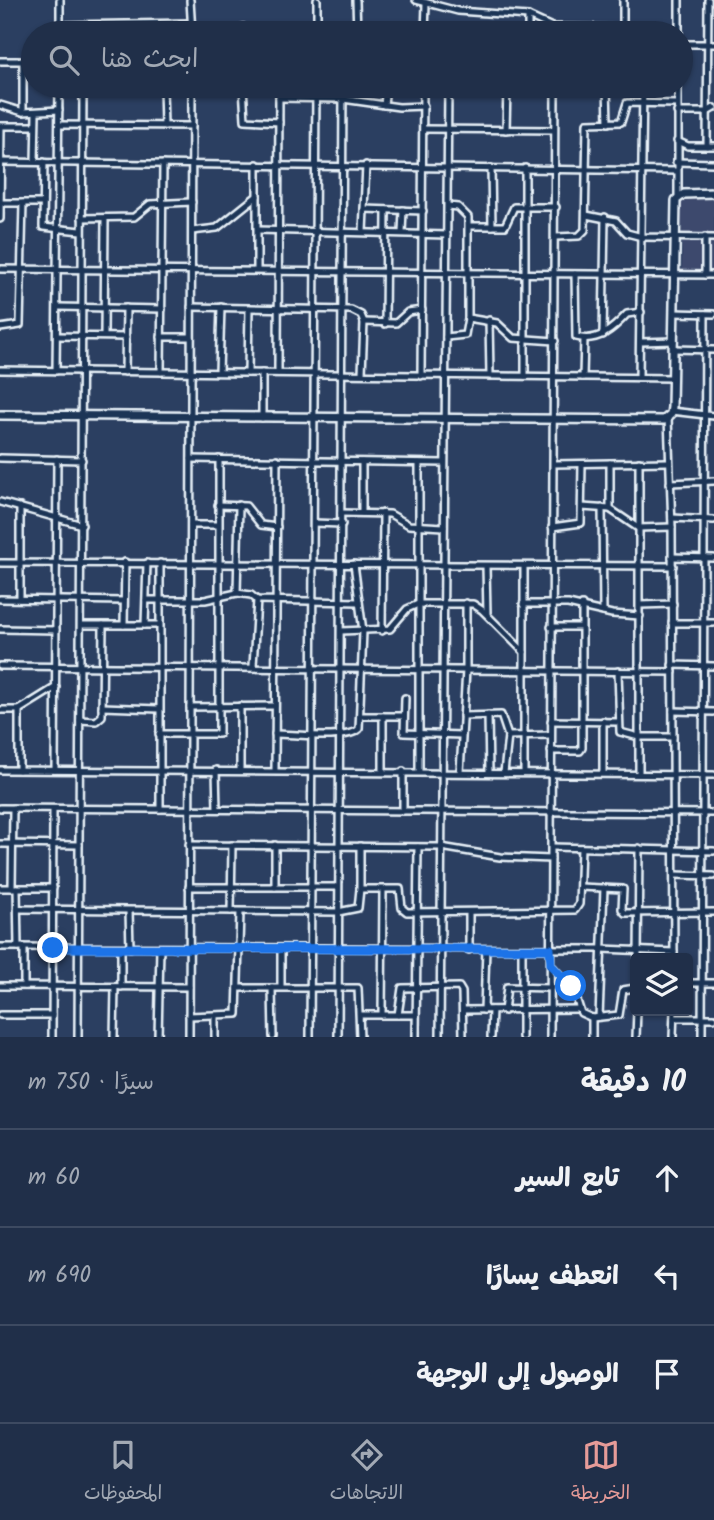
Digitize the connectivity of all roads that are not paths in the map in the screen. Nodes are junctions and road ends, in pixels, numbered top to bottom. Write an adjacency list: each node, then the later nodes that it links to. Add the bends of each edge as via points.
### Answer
1 (60, 0): 11 (street)
2 (190, 0): 12 (street)
3 (317, 0): 13 (street)
4 (356, 0): 14 (street)
5 (416, 0): 9 (street)
6 (623, 0): 18 (street)
7 (679, 0): 19 (street)
8 (708, 0): 21 (street)
9 (426, 4): 10 (street); 15 (street)
10 (528, 16): 16 (street); 17 (street)
11 (60, 21)
12 (192, 21)
13 (317, 21)
14 (357, 21)
15 (425, 21)
16 (528, 21)
17 (537, 21)
18 (622, 21)
19 (679, 21)
20 (693, 44): 21 (street)
21 (711, 44): 49 (street)
22 (0, 61): 23 (street)
23 (21, 61)
24 (23, 98): 48 (street)
25 (60, 98): 47 (street)
26 (83, 98): 54 (street)
27 (163, 98): 57 (street)
28 (192, 98): 58 (street)
29 (244, 98): 51 (street, via 245,120)
30 (279, 98): 39 (street); 51 (street)
31 (385, 98): 42 (street)
32 (424, 98): 44 (street)
33 (447, 98): 60 (street)
34 (507, 98): 61 (street)
35 (555, 98): 62 (street)
36 (607, 98): 52 (street)
37 (643, 98): 41 (street)
38 (677, 98): 45 (street)
39 (316, 99): 40 (street); 76 (street)
40 (344, 99): 42 (street); 77 (street)
41 (643, 102): 45 (street); 52 (street, via 627,103 622,121); 85 (street)
42 (384, 105): 44 (street)
43 (0, 106): 48 (street)
44 (424, 106): 59 (street)
45 (677, 108): 49 (street); 63 (street)
46 (714, 108): 49 (street)
47 (59, 110): 50 (street); 53 (street)
48 (23, 112): 50 (street)
49 (707, 112): 64 (street)
50 (36, 113): 56 (street)
51 (279, 122): 75 (street)
52 (608, 123): 84 (street, via 587,123)
53 (59, 125): 54 (street); 69 (street)
54 (82, 125): 57 (street); 70 (street)
55 (1, 126): 56 (street); 65 (street)
56 (36, 126): 66 (street)
57 (164, 126): 58 (street)
58 (192, 126): 73 (street)
59 (424, 129): 60 (street); 79 (street)
60 (445, 130): 61 (street); 80 (street)
61 (506, 130): 62 (street)
62 (554, 130): 83 (street)
63 (677, 141): 64 (street); 67 (street)
64 (710, 146)
65 (0, 162): 66 (street); 92 (street)
66 (35, 162): 68 (street)
67 (676, 162): 72 (street); 86 (street)
68 (44, 163): 69 (street); 94 (street)
69 (59, 163): 70 (street); 109 (street)
70 (82, 163): 71 (street); 104 (street)
71 (163, 163): 73 (street); 90 (street)
72 (714, 163)
73 (192, 164): 74 (street); 91 (street)
74 (257, 164): 75 (street); 89 (street)
75 (279, 164): 76 (street); 113 (street)
76 (315, 165): 77 (street); 115 (street)
77 (344, 165): 78 (street); 118 (street)
78 (366, 165): 79 (street); 98 (street)
79 (424, 166): 80 (street); 101 (street)
80 (446, 168): 81 (street); 95 (street)
81 (491, 168): 82 (street); 108 (street)
82 (526, 168): 83 (street); 96 (street)
83 (554, 169): 84 (street); 97 (street)
84 (585, 169): 85 (street); 102 (street)
85 (643, 170): 86 (street); 122 (street)
86 (676, 171): 88 (street)
87 (714, 193): 88 (main road)
88 (678, 196): 124 (main road)
89 (257, 197): 110 (street); 112 (street, via 217,228)
90 (162, 201): 91 (street); 106 (street, via 147,205 134,217); 131 (street)
91 (192, 202): 112 (street)
92 (1, 203): 93 (street); 105 (street)
93 (23, 203): 94 (street); 128 (street)
94 (43, 203): 109 (street, via 43,227)
95 (448, 206): 107 (street, via 462,209); 120 (street)
96 (526, 207): 97 (street); 108 (street, via 512,208 505,226); 141 (street)
97 (556, 207): 121 (street)
98 (365, 209): 99 (street); 114 (street)
99 (386, 210): 100 (street); 116 (street)
100 (403, 210): 101 (street); 117 (street)
101 (423, 211): 119 (street)
102 (586, 215): 103 (street); 121 (street, via 583,235)
103 (605, 217): 122 (street, via 627,233); 144 (street)
104 (82, 218): 106 (street); 111 (street)
105 (0, 219)
106 (104, 219): 130 (street)
107 (470, 226): 108 (street); 140 (street)
108 (492, 226)
109 (58, 229): 111 (street); 127 (street)
110 (258, 230): 113 (street); 133 (street)
111 (81, 231): 129 (street)
112 (192, 231): 132 (street)
113 (279, 231): 115 (street); 134 (street)
114 (363, 232): 116 (street); 118 (street)
115 (315, 233): 118 (street); 135 (street)
116 (386, 233): 117 (street); 137 (street)
117 (402, 233): 119 (street)
118 (343, 234): 136 (street)
119 (423, 234): 120 (street); 138 (street)
120 (447, 235): 139 (street)
121 (556, 237): 142 (street)
122 (642, 237): 124 (street); 145 (street)
123 (705, 237): 124 (street); 125 (street); 147 (street)
124 (675, 238): 146 (main road)
125 (714, 238)
126 (0, 269): 128 (street)
127 (57, 269): 128 (street); 129 (street); 149 (street)
128 (21, 270): 169 (street, via 20,327)
129 (82, 270): 130 (street); 150 (street)
130 (104, 270): 131 (street); 153 (street)
131 (162, 270): 132 (street); 159 (street)
132 (192, 270): 133 (street); 151 (street)
133 (257, 270): 134 (street)
134 (278, 270): 135 (street); 156 (street)
135 (315, 270): 136 (street); 157 (street)
136 (342, 271): 137 (street); 158 (street)
137 (386, 271): 138 (street); 168 (street)
138 (423, 273): 139 (street); 160 (street)
139 (446, 273): 140 (street); 177 (street)
140 (468, 273): 141 (street); 165 (street)
141 (527, 274): 142 (street); 179 (street)
142 (555, 274): 143 (street); 180 (street)
143 (576, 274): 144 (street); 178 (street, via 575,334)
144 (605, 274): 145 (street); 170 (street)
145 (642, 275): 146 (street); 161 (street)
146 (675, 275): 147 (street); 162 (main road)
147 (705, 275): 148 (street)
148 (714, 275)
149 (58, 307): 150 (street); 171 (street)
150 (81, 307): 153 (street); 172 (street)
151 (191, 307): 152 (street); 176 (street)
152 (221, 307): 155 (street); 190 (street)
153 (104, 308): 154 (street); 173 (street)
154 (126, 308): 159 (street); 174 (street)
155 (249, 308): 156 (street); 192 (street)
156 (278, 308): 157 (street); 194 (street)
157 (313, 308): 158 (street); 195 (street)
158 (342, 308): 167 (street, via 356,312); 196 (street)
159 (162, 309): 175 (street)
160 (422, 310): 168 (street); 198 (street)
161 (641, 312): 170 (street, via 627,314); 181 (street)
162 (674, 313): 163 (street); 182 (main road)
163 (705, 314): 164 (street); 183 (street)
164 (714, 314)
165 (468, 318): 166 (street); 177 (street, via 465,335)
166 (489, 320): 179 (street, via 513,338); 200 (street)
167 (364, 323): 168 (street); 197 (street)
168 (385, 324)
169 (0, 328)
170 (603, 335): 178 (street)
171 (57, 336): 172 (street); 186 (street)
172 (81, 336): 173 (street); 187 (street)
173 (104, 336): 174 (street)
174 (126, 337): 188 (street)
175 (161, 337): 176 (street); 189 (street)
176 (191, 337): 191 (street)
177 (446, 337): 199 (street)
178 (584, 339): 203 (street)
179 (526, 341): 180 (street); 201 (street)
180 (555, 341): 202 (street)
181 (640, 342): 182 (street); 204 (street)
182 (674, 345): 183 (street); 205 (main road)
183 (706, 350): 184 (street); 208 (street)
184 (714, 350)
185 (0, 370): 186 (street)
186 (56, 371): 187 (street)
187 (82, 372): 188 (street); 209 (street)
188 (125, 372): 189 (street)
189 (161, 372): 191 (street)
190 (219, 372): 191 (street); 192 (street)
191 (190, 373): 211 (street)
192 (248, 373): 193 (street)
193 (262, 373): 194 (street); 212 (street)
194 (278, 373): 195 (street)
195 (313, 373): 196 (street); 213 (street)
196 (341, 373): 197 (street); 214 (street)
197 (362, 373): 198 (street)
198 (421, 376): 199 (street)
199 (445, 376): 200 (street); 215 (street)
200 (489, 376): 201 (street)
201 (525, 376): 202 (street)
202 (556, 377): 203 (street); 216 (street)
203 (583, 377): 204 (street)
204 (639, 377): 205 (street)
205 (673, 378): 206 (main road)
206 (670, 414): 208 (street); 216 (main road, via 658,420); 227 (street)
207 (0, 415): 209 (main road)
208 (705, 415): 210 (street); 235 (street)
209 (83, 416): 211 (main road); 223 (street)
210 (714, 416)
211 (191, 417): 212 (main road); 219 (street)
212 (262, 418): 213 (main road)
213 (314, 418): 214 (main road); 222 (street)
214 (341, 418): 215 (main road); 224 (street)
215 (445, 418): 216 (main road); 229 (street)
216 (556, 419): 231 (street)
217 (0, 458): 218 (street)
218 (57, 459): 223 (street); 246 (street)
219 (191, 459): 220 (street); 253 (street)
220 (219, 459): 221 (street); 237 (street)
221 (277, 459): 222 (street); 255 (street)
222 (314, 459): 224 (street); 250 (street)
223 (82, 460): 252 (street)
224 (341, 462): 225 (street); 243 (street)
225 (362, 462): 228 (street); 244 (street)
226 (639, 462): 227 (street); 230 (street); 260 (street)
227 (668, 462): 234 (street)
228 (419, 463): 229 (street); 256 (street)
229 (444, 463): 257 (street)
230 (610, 463): 232 (street); 242 (street)
231 (554, 464): 232 (street); 258 (street)
232 (582, 464): 240 (street)
233 (714, 481): 235 (street)
234 (670, 483): 235 (street); 247 (street)
235 (704, 483): 248 (street)
236 (0, 502): 239 (street)
237 (218, 505): 238 (street); 254 (street)
238 (239, 505): 255 (street, via 250,509 261,525); 267 (street)
239 (20, 507): 246 (street); 271 (street)
240 (582, 508): 241 (street); 258 (street, via 578,525)
241 (602, 508): 242 (street); 284 (street)
242 (610, 509): 260 (street)
243 (341, 513): 244 (street); 251 (street)
244 (362, 513): 245 (street)
245 (383, 513): 256 (street); 278 (street)
246 (55, 517): 252 (street); 264 (street)
247 (672, 518): 248 (street); 259 (street)
248 (703, 520): 249 (street); 262 (street)
249 (714, 520)
250 (314, 523): 251 (street); 269 (street)
251 (341, 524): 276 (street)
252 (82, 525): 265 (street)
253 (191, 525): 254 (street); 274 (street)
254 (218, 525): 275 (street)
255 (276, 527): 268 (street)
256 (420, 527): 257 (street); 279 (street)
257 (444, 527): 280 (street)
258 (552, 527): 283 (street)
259 (673, 527): 260 (street); 261 (street)
260 (638, 528): 286 (street)
261 (672, 557): 262 (street); 285 (street)
262 (703, 558): 263 (street); 314 (street)
263 (714, 558)
264 (57, 562): 265 (street); 271 (street); 291 (street)
265 (82, 562): 266 (street); 292 (street)
266 (125, 562): 272 (street); 299 (street)
267 (238, 562): 268 (street); 275 (street); 287 (street)
268 (276, 562): 269 (street); 297 (street)
269 (313, 562): 276 (street); 298 (street)
270 (0, 563): 271 (street)
271 (21, 563): 289 (street)
272 (147, 563): 273 (street); 293 (street)
273 (160, 563): 274 (street); 294 (street)
274 (191, 563): 275 (street); 295 (street)
275 (218, 563): 290 (street)
276 (342, 563): 277 (street); 300 (street)
277 (354, 564): 278 (street); 301 (street)
278 (384, 565): 279 (street); 327 (street)
279 (420, 565): 280 (street); 304 (street)
280 (444, 565): 281 (street); 302 (street)
281 (486, 566): 282 (street); 311 (street)
282 (524, 566): 283 (street); 305 (street)
283 (551, 566): 284 (street); 306 (street)
284 (603, 566): 286 (street); 310 (street)
285 (673, 566): 286 (street); 307 (street)
286 (639, 567): 309 (street)
287 (237, 593): 290 (street); 296 (street)
288 (0, 599): 289 (street)
289 (20, 599): 291 (street)
290 (218, 599): 295 (street); 335 (street)
291 (57, 600): 292 (street); 324 (street)
292 (81, 600): 299 (street); 316 (street)
293 (146, 600): 294 (street); 319 (street)
294 (159, 600): 295 (street); 320 (street)
295 (190, 600): 334 (street)
296 (257, 600): 297 (street); 336 (street)
297 (276, 600): 298 (street); 337 (street)
298 (313, 600): 300 (street); 338 (street)
299 (124, 601): 318 (street)
300 (341, 601): 301 (street); 325 (street)
301 (359, 602): 326 (street)
302 (443, 603): 303 (street); 304 (street); 345 (street)
303 (466, 603): 311 (street); 346 (street)
304 (418, 604): 327 (street); 343 (street)
305 (523, 604): 306 (street); 328 (street)
306 (551, 604): 308 (street); 321 (street)
307 (673, 604): 309 (street); 313 (street)
308 (582, 605): 310 (street); 322 (street)
309 (640, 605): 312 (street)
310 (603, 612): 312 (street)
311 (487, 614): 328 (street)
312 (640, 616): 351 (street)
313 (672, 623): 314 (street); 344 (street)
314 (702, 623): 315 (street); 339 (street)
315 (714, 623)
316 (81, 625): 317 (street); 331 (street)
317 (103, 625): 318 (street); 332 (street)
318 (124, 625): 319 (street)
319 (145, 625): 320 (street)
320 (159, 625): 333 (street)
321 (551, 627): 322 (street); 348 (street)
322 (581, 628): 349 (street)
323 (0, 629): 324 (street)
324 (56, 630): 330 (street)
325 (341, 631): 326 (street); 342 (street)
326 (363, 631): 327 (street); 341 (street)
327 (382, 631)
328 (524, 652): 347 (street)
329 (0, 666): 330 (street)
330 (56, 666): 331 (street); 352 (street)
331 (80, 666): 332 (street); 370 (street)
332 (102, 666): 333 (street); 358 (street)
333 (159, 666): 334 (street); 359 (street)
334 (190, 666): 335 (street); 354 (street)
335 (219, 666): 336 (street); 355 (street)
336 (253, 666): 337 (street)
337 (276, 666): 338 (street); 357 (street)
338 (312, 666): 342 (street); 379 (street)
339 (702, 666): 340 (street); 344 (street); 363 (street)
340 (714, 666)
341 (360, 668): 342 (street); 343 (street); 366 (street)
342 (341, 669): 380 (street)
343 (419, 669): 345 (street); 381 (street)
344 (673, 669): 351 (street); 362 (street)
345 (443, 670): 346 (street); 377 (street)
346 (466, 670): 347 (street); 369 (street)
347 (524, 670): 348 (street); 385 (street)
348 (551, 670): 349 (street); 371 (street)
349 (582, 670): 350 (street); 372 (street)
350 (618, 671): 351 (street); 374 (street)
351 (640, 671): 386 (street)
352 (56, 687): 361 (street); 393 (street)
353 (405, 698): 368 (street)
354 (190, 706): 355 (street); 378 (street)
355 (219, 706): 356 (street); 378 (street, via 219,734)
356 (240, 706): 357 (street); 398 (street)
357 (275, 706): 376 (street)
358 (102, 707): 359 (street); 370 (street, via 99,721)
359 (159, 709): 375 (street)
360 (0, 710): 361 (street)
361 (19, 710): 392 (street)
362 (673, 711): 363 (street); 387 (street)
363 (703, 711): 364 (street); 414 (street)
364 (714, 712)
365 (488, 715): 369 (street); 384 (street, via 503,716); 388 (street)
366 (361, 716): 367 (street); 380 (street, via 357,732)
367 (383, 716): 368 (street); 402 (street)
368 (404, 716): 381 (street, via 404,733)
369 (463, 716): 382 (street)
370 (80, 720): 394 (street)
371 (551, 721): 372 (street); 383 (street)
372 (581, 721): 373 (street); 389 (street, via 581,750)
373 (603, 722): 374 (street); 407 (street)
374 (618, 722): 386 (street, via 620,732)
375 (159, 734): 378 (street); 395 (street)
376 (275, 734): 379 (street); 399 (street)
377 (442, 734): 381 (street); 382 (street); 405 (street)
378 (190, 735): 396 (street)
379 (312, 735): 380 (street); 400 (street)
380 (340, 735): 401 (street)
381 (418, 735): 404 (street)
382 (461, 735): 406 (street)
383 (551, 735): 385 (street); 389 (street)
384 (508, 736): 385 (street); 390 (street)
385 (524, 736): 411 (street)
386 (639, 737): 387 (street); 408 (street)
387 (673, 737): 413 (street)
388 (489, 751): 390 (street); 409 (street)
389 (551, 751): 412 (street)
390 (505, 752): 410 (street)
391 (0, 770): 392 (street)
392 (19, 770): 393 (street)
393 (55, 770): 394 (street)
394 (80, 770): 395 (street); 419 (street)
395 (159, 770): 396 (street); 420 (street)
396 (190, 770): 397 (street); 421 (street)
397 (216, 770): 398 (street); 422 (street)
398 (240, 770): 399 (street)
399 (275, 771): 400 (street)
400 (312, 771): 401 (street); 423 (street)
401 (340, 771): 402 (street); 424 (street)
402 (383, 771): 403 (street)
403 (402, 771): 404 (street); 425 (street)
404 (419, 771): 405 (street)
405 (442, 772): 406 (street); 426 (street)
406 (460, 772): 409 (street)
407 (603, 772): 408 (street); 412 (street)
408 (639, 772): 413 (street)
409 (489, 773): 410 (street)
410 (504, 773): 411 (street)
411 (524, 773): 412 (street)
412 (551, 773): 427 (street)
413 (673, 773): 414 (street); 428 (street)
414 (704, 775): 415 (street); 429 (street)
415 (714, 775)
416 (0, 808): 417 (street)
417 (13, 808): 418 (street); 432 (street)
418 (53, 808): 419 (street); 433 (street)
419 (79, 808): 420 (street); 434 (street)
420 (159, 809): 421 (street)
421 (190, 809): 422 (street); 435 (street)
422 (217, 809): 423 (street)
423 (311, 810): 424 (street); 438 (street)
424 (340, 810): 425 (street); 439 (street)
425 (402, 811): 426 (street)
426 (442, 811): 427 (street); 442 (street)
427 (551, 811): 428 (street); 443 (street)
428 (673, 812): 429 (street); 446 (street)
429 (702, 813): 430 (street); 447 (street)
430 (714, 813)
431 (0, 844): 432 (street)
432 (12, 844): 433 (street); 460 (street)
433 (53, 845): 434 (street); 461 (street)
434 (79, 845): 467 (street)
435 (189, 845): 436 (street); 453 (street)
436 (232, 845): 437 (street); 454 (street)
437 (275, 845): 438 (street); 455 (street)
438 (311, 845): 439 (street); 456 (street)
439 (339, 845): 440 (street); 457 (street)
440 (360, 846): 441 (street); 463 (street)
441 (418, 847): 442 (street); 476 (street)
442 (441, 847): 449 (street, via 500,857); 477 (street)
443 (552, 847): 444 (street); 449 (street)
444 (581, 848): 445 (street); 458 (street)
445 (639, 848): 446 (street); 481 (street)
446 (674, 849): 447 (street); 450 (street)
447 (702, 849): 448 (street); 451 (street)
448 (714, 851)
449 (551, 859): 479 (street)
450 (674, 876): 451 (street); 471 (street)
451 (703, 876): 452 (street); 472 (street)
452 (714, 876)
453 (189, 887): 454 (street); 469 (street)
454 (231, 887): 455 (street); 470 (street)
455 (275, 887): 456 (street)
456 (311, 887): 457 (street); 474 (street)
457 (338, 887): 475 (street)
458 (580, 887): 462 (street); 479 (street, via 577,908)
459 (0, 888): 460 (street)
460 (15, 888): 461 (street); 465 (street)
461 (53, 888): 466 (street)
462 (604, 888): 481 (street, via 623,888 623,911); 500 (street)
463 (360, 889): 464 (street); 475 (street, via 358,908)
464 (383, 890): 476 (street, via 400,889 404,911); 493 (street)
465 (18, 909): 466 (street); 483 (street)
466 (53, 910): 467 (street); 484 (street)
467 (78, 910): 468 (street); 485 (street)
468 (129, 911): 469 (street); 487 (street)
469 (189, 911): 470 (street); 489 (street)
470 (231, 911): 473 (street)
471 (674, 911): 472 (street); 481 (street); 504 (street)
472 (703, 911): 480 (street); 508 (street)
473 (240, 912): 474 (street); 490 (street)
474 (311, 912): 475 (street); 492 (street)
475 (338, 912): 494 (street)
476 (417, 912): 477 (street); 495 (street)
477 (440, 912): 478 (street); 496 (street)
478 (469, 912): 479 (street); 501 (street)
479 (551, 912): 499 (street)
480 (714, 912)
481 (638, 914): 502 (street)
482 (0, 947): 483 (street)
483 (21, 947): 484 (street); 510 (street)
484 (53, 948): 485 (street); 512 (street)
485 (78, 948): 486 (street); 511 (street)
486 (121, 948): 487 (street); 513 (street)
487 (130, 948): 488 (street)
488 (160, 948): 489 (street); 514 (street)
489 (189, 948): 490 (street); 515 (street)
490 (239, 948): 491 (street); 520 (street)
491 (281, 948): 492 (street); 516 (street)
492 (310, 948): 494 (street); 517 (street)
493 (383, 948): 494 (street); 495 (street); 535 (street)
494 (337, 949): 518 (street)
495 (417, 949): 496 (street); 522 (street)
496 (440, 949): 501 (street); 523 (street)
497 (486, 949): 498 (street); 501 (street); 528 (street)
498 (522, 949): 499 (street); 519 (street)
499 (550, 949): 500 (street); 505 (street)
500 (601, 949): 502 (street); 543 (street)
501 (470, 950)
502 (638, 950): 503 (street)
503 (660, 953)
504 (674, 953)
505 (551, 965): 524 (street); 526 (street, via 573,990)
506 (693, 983): 508 (street)
507 (714, 983): 508 (street)
508 (702, 984): 545 (street)
509 (0, 986): 510 (street)
510 (24, 986): 512 (street)
511 (78, 986): 512 (street); 513 (street); 548 (street)
512 (52, 987): 533 (street)
513 (118, 987): 514 (street); 549 (street)
514 (159, 987): 515 (street); 550 (street)
515 (189, 987): 538 (street)
516 (281, 987): 517 (street); 521 (street)
517 (310, 987): 518 (street); 554 (street)
518 (337, 987): 534 (street, via 361,989); 555 (street)
519 (522, 987): 524 (street); 529 (street, via 507,987); 530 (street)
520 (238, 988): 521 (street); 539 (street, via 237,1014)
521 (272, 988): 553 (street)
522 (416, 988): 523 (street); 536 (street, via 400,990); 537 (street)
523 (440, 988): 527 (street, via 461,989); 558 (street)
524 (551, 988): 531 (street)
525 (630, 989): 543 (street, via 623,990 619,1015)
526 (579, 1009): 531 (street); 544 (street)
527 (463, 1010): 528 (street); 559 (street)
528 (488, 1010): 529 (street); 560 (street)
529 (504, 1010): 530 (street)
530 (522, 1010): 531 (street); 561 (street)
531 (551, 1010): 562 (street)
532 (0, 1015): 533 (street)
533 (52, 1015): 547 (street)
534 (360, 1015): 535 (street); 556 (street)
535 (382, 1015): 536 (street)
536 (398, 1015): 537 (street)
537 (416, 1015): 557 (street)
538 (189, 1016): 539 (street); 551 (street)
539 (215, 1016): 552 (street)
540 (637, 1016): 564 (street)
541 (674, 1016): 565 (street)
542 (688, 1016): 545 (street)
543 (599, 1017): 544 (street)
544 (592, 1018): 563 (street)
545 (702, 1018): 546 (street); 566 (street)
546 (714, 1018)
547 (52, 1037)
548 (78, 1037)
549 (114, 1037)
550 (158, 1037)
551 (189, 1037)
552 (215, 1037)
553 (273, 1037)
554 (310, 1037)
555 (338, 1037)
556 (360, 1037)
557 (416, 1037)
558 (440, 1037)
559 (463, 1037)
560 (491, 1037)
561 (522, 1037)
562 (550, 1037)
563 (592, 1037)
564 (636, 1037)
565 (673, 1037)
566 (702, 1037)

